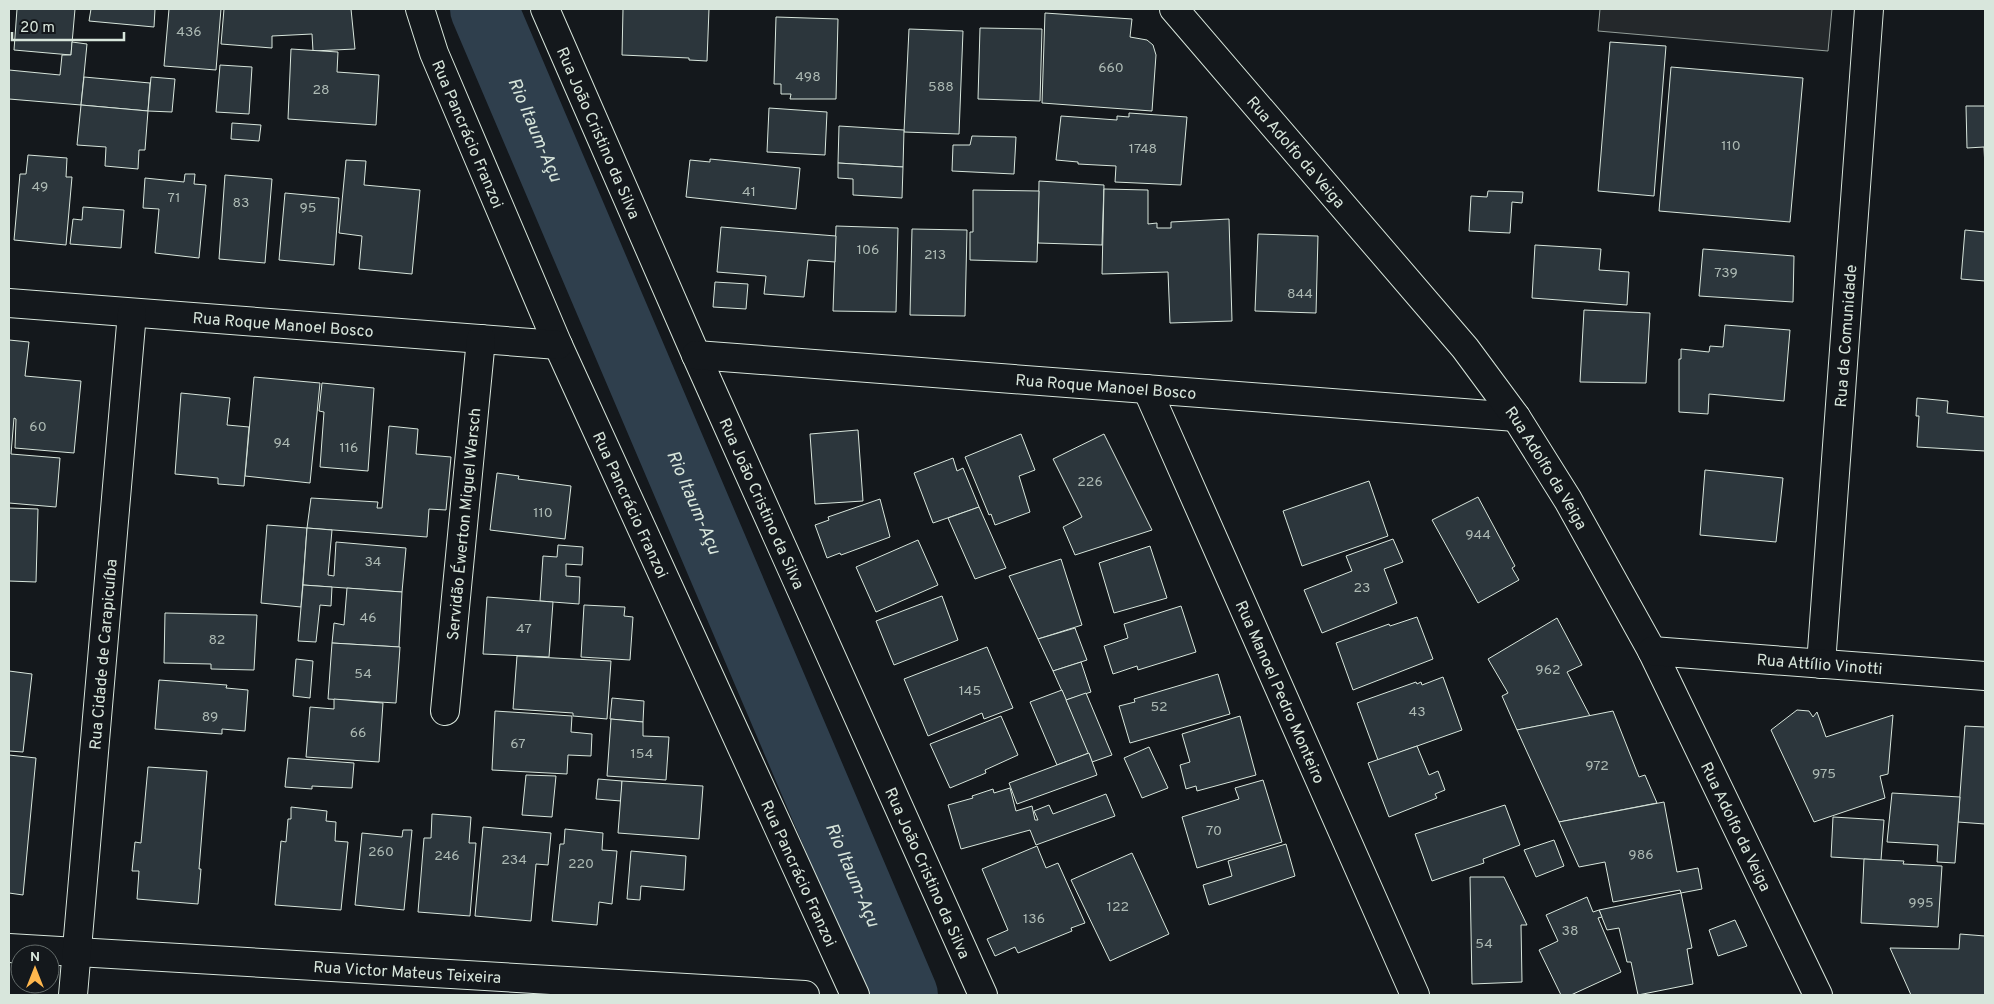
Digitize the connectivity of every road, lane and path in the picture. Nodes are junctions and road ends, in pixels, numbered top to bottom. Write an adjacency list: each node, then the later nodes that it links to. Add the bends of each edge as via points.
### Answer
1 (420, 9): 8 (street, Rua Pancrácio Franzoi, via 434,53)
2 (545, 9): 9 (street, Rua João Cristino da Silva)
3 (1174, 9): 11 (street, Rua Adolfo da Veiga, via 1466,348)
4 (1869, 9): 13 (street, Rua da Comunidade)
5 (9, 303): 6 (street, Rua Roque Manoel Bosco)
6 (132, 313): 7 (street, Rua Roque Manoel Bosco); 17 (street, Rua Cidade de Carapicuíba)
7 (482, 339): 8 (street, Rua Roque Manoel Bosco); 15 (street, Servidão Éwerton Miguel Warsch)
8 (558, 345): 21 (street, Rua Pancrácio Franzoi)
9 (696, 355): 10 (street, Rua Roque Manoel Bosco); 22 (street, Rua João Cristino da Silva)
10 (1147, 389): 11 (street, Rua Roque Manoel Bosco); 23 (street, Rua Manoel Pedro Monteiro)
11 (1516, 417): 12 (street, Rua Adolfo da Veiga, via 1568,500)
12 (1652, 651): 13 (street, Rua Attílio Vinotti); 24 (street, Rua Adolfo da Veiga)
13 (1821, 664): 14 (street, Rua Attílio Vinotti)
14 (1985, 676)
15 (445, 711)
16 (9, 948): 17 (street, Rua Victor Mateus Teixeira)
17 (77, 952): 18 (street, Rua Victor Mateus Teixeira); 19 (street, Rua Cidade de Carapicuíba)
18 (558, 988): 20 (street, Rua Victor Mateus Teixeira)
19 (74, 995)
20 (805, 995)
21 (855, 995)
22 (983, 995)
23 (1416, 995)
24 (1818, 995)

